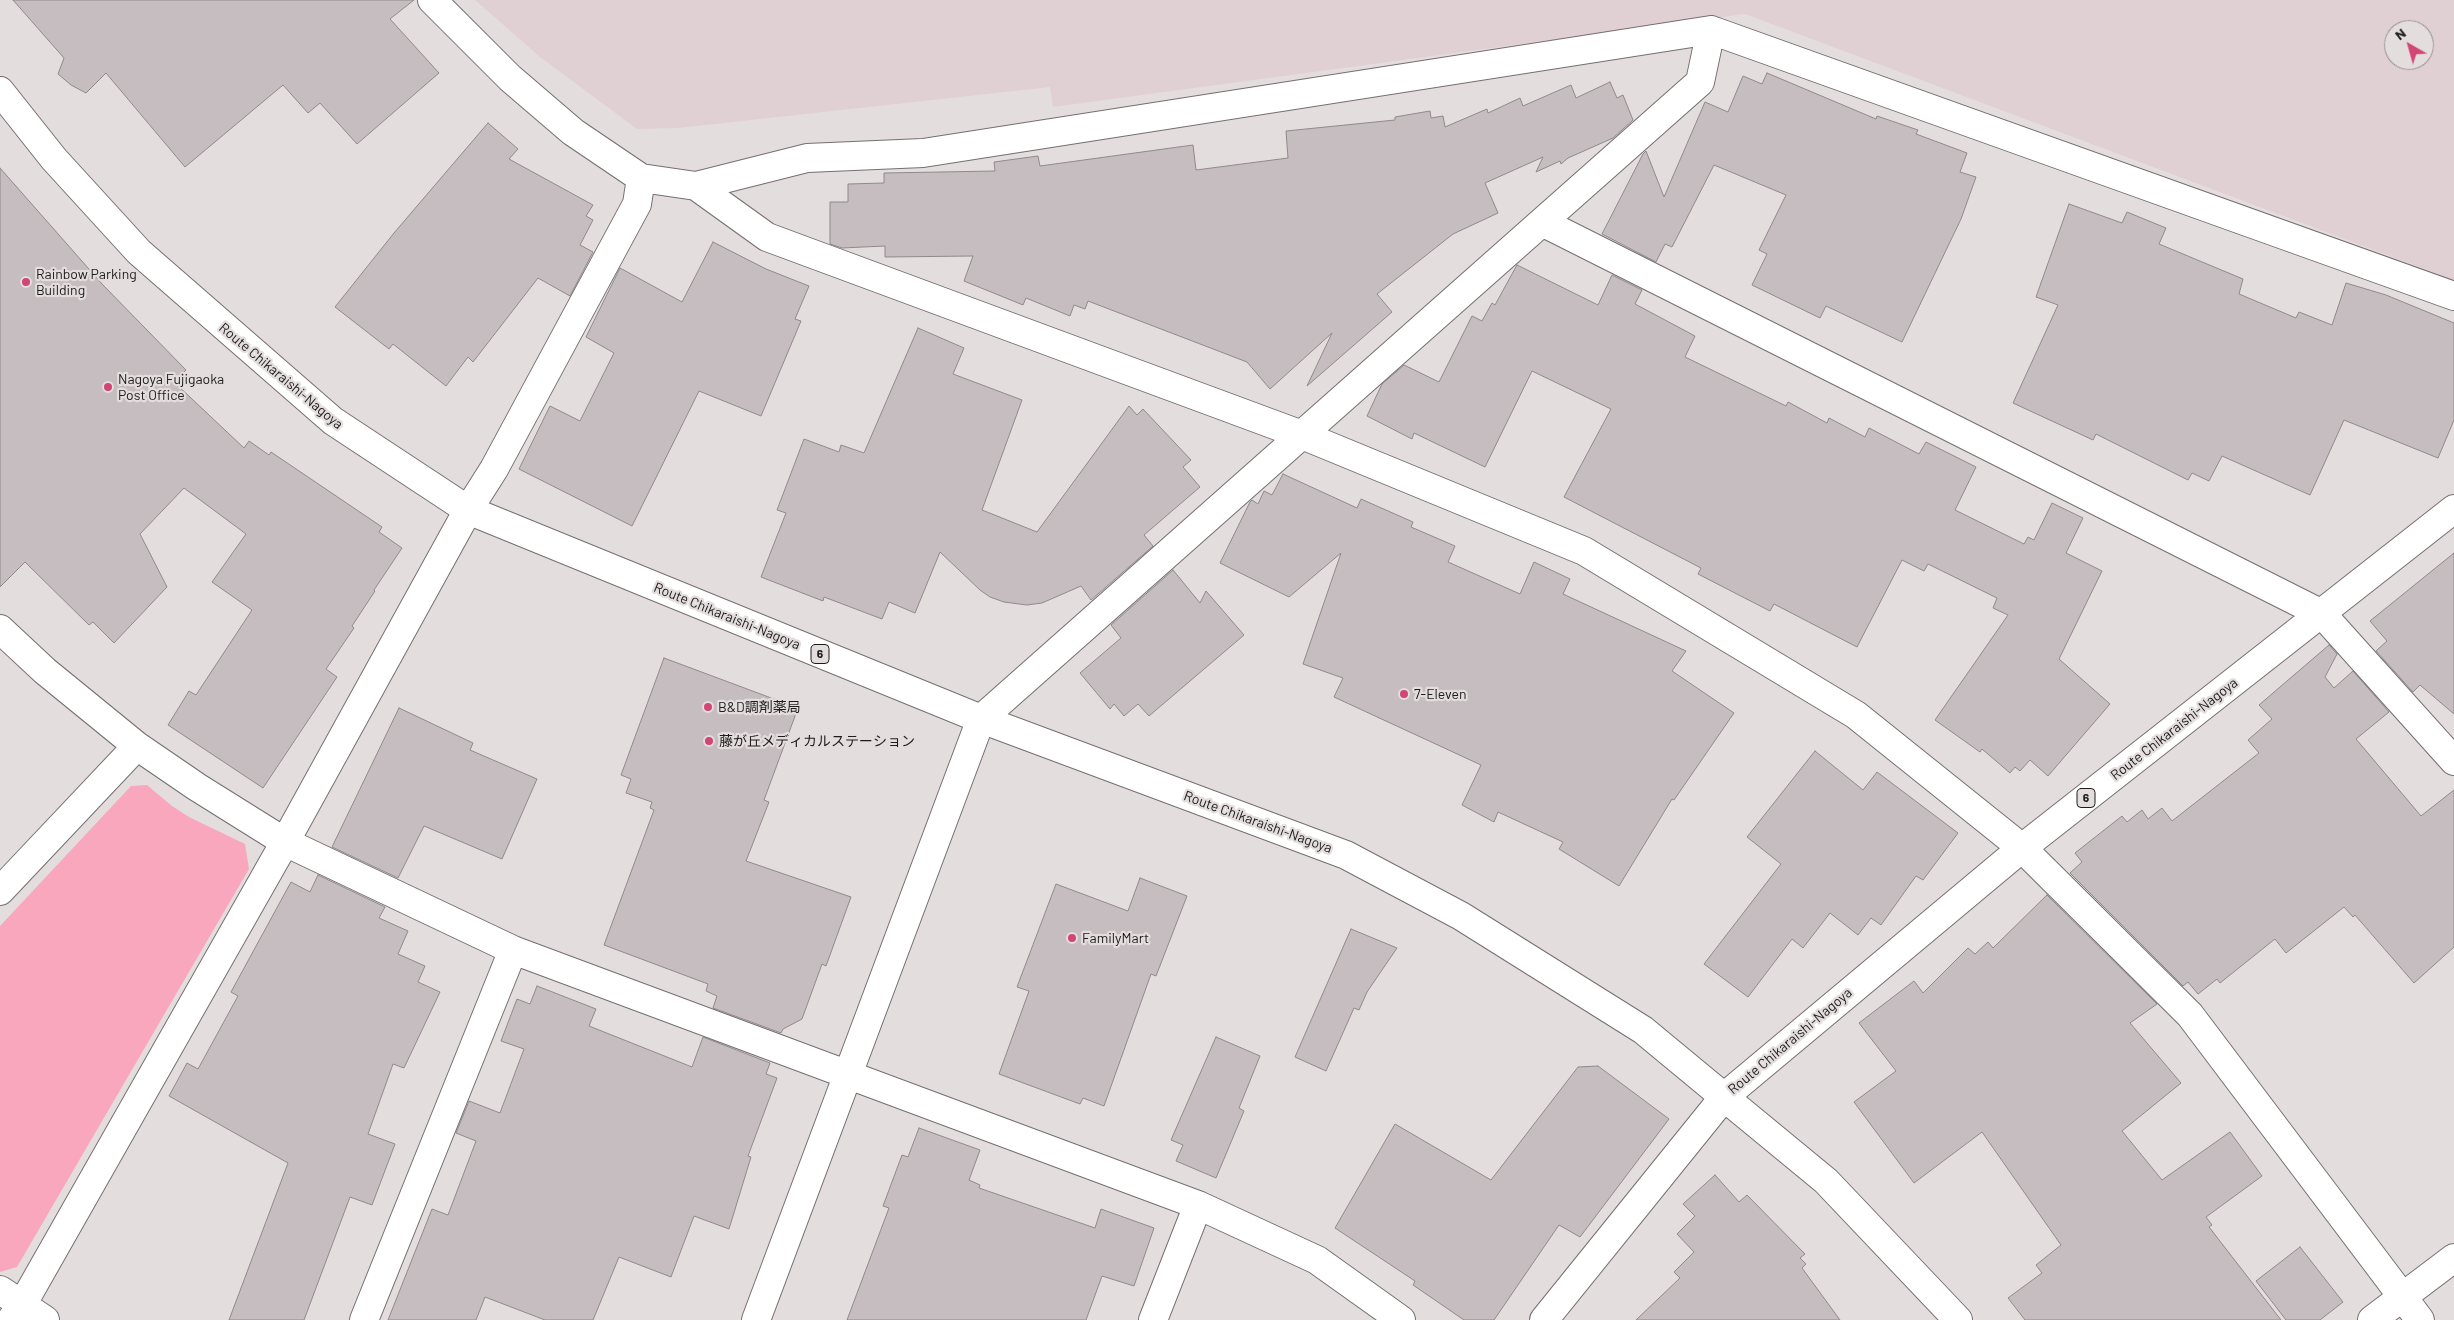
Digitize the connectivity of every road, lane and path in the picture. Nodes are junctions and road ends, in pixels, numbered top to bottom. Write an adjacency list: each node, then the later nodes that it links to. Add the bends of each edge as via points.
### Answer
1 (432, 0): 4 (street, via 510,78 573,132)
2 (1711, 30): 5 (street, via 923,153 807,158); 6 (street, via 1700,82); 7 (street)
3 (0, 91): 10 (street, Route Chikaraishi-Nagoya / 6, via 54,159 139,252 333,421)
4 (641, 178): 5 (street); 10 (street, via 637,204 494,469)
5 (696, 186): 8 (street, via 767,237)
6 (1542, 222): 8 (street); 11 (street)
7 (2454, 296)
8 (1302, 435): 13 (street); 17 (street, via 1584,550 1856,715)
9 (2454, 509): 11 (street, Route Chikaraishi-Nagoya / 6)
10 (468, 510): 13 (street, Route Chikaraishi-Nagoya / 6); 16 (street)
11 (2322, 614): 15 (street); 17 (street, Route Chikaraishi-Nagoya / 6)
12 (2, 636): 14 (street)
13 (981, 720): 20 (street); 21 (street, Route Chikaraishi-Nagoya / 6, via 1346,855 1461,916 1643,1030)
14 (137, 746): 16 (street); 18 (street)
15 (2454, 761)
16 (285, 842): 19 (street); 25 (street)
17 (2022, 848): 21 (street, Route Chikaraishi-Nagoya / 6); 24 (street, via 2190,1015)
18 (0, 891)
19 (512, 950): 20 (street); 27 (street)
20 (847, 1075): 22 (street); 28 (street)
21 (1724, 1097): 31 (street); 32 (street, via 1826,1181)
22 (1198, 1205): 29 (street); 30 (street, via 1316,1260)
23 (2454, 1258): 24 (street)
24 (2402, 1297): 33 (street); 34 (street)
25 (11, 1305): 26 (street)
26 (45, 1320)
27 (364, 1320)
28 (756, 1320)
29 (1153, 1320)
30 (1400, 1320)
31 (1544, 1320)
32 (1958, 1320)
33 (2372, 1320)
34 (2420, 1320)

